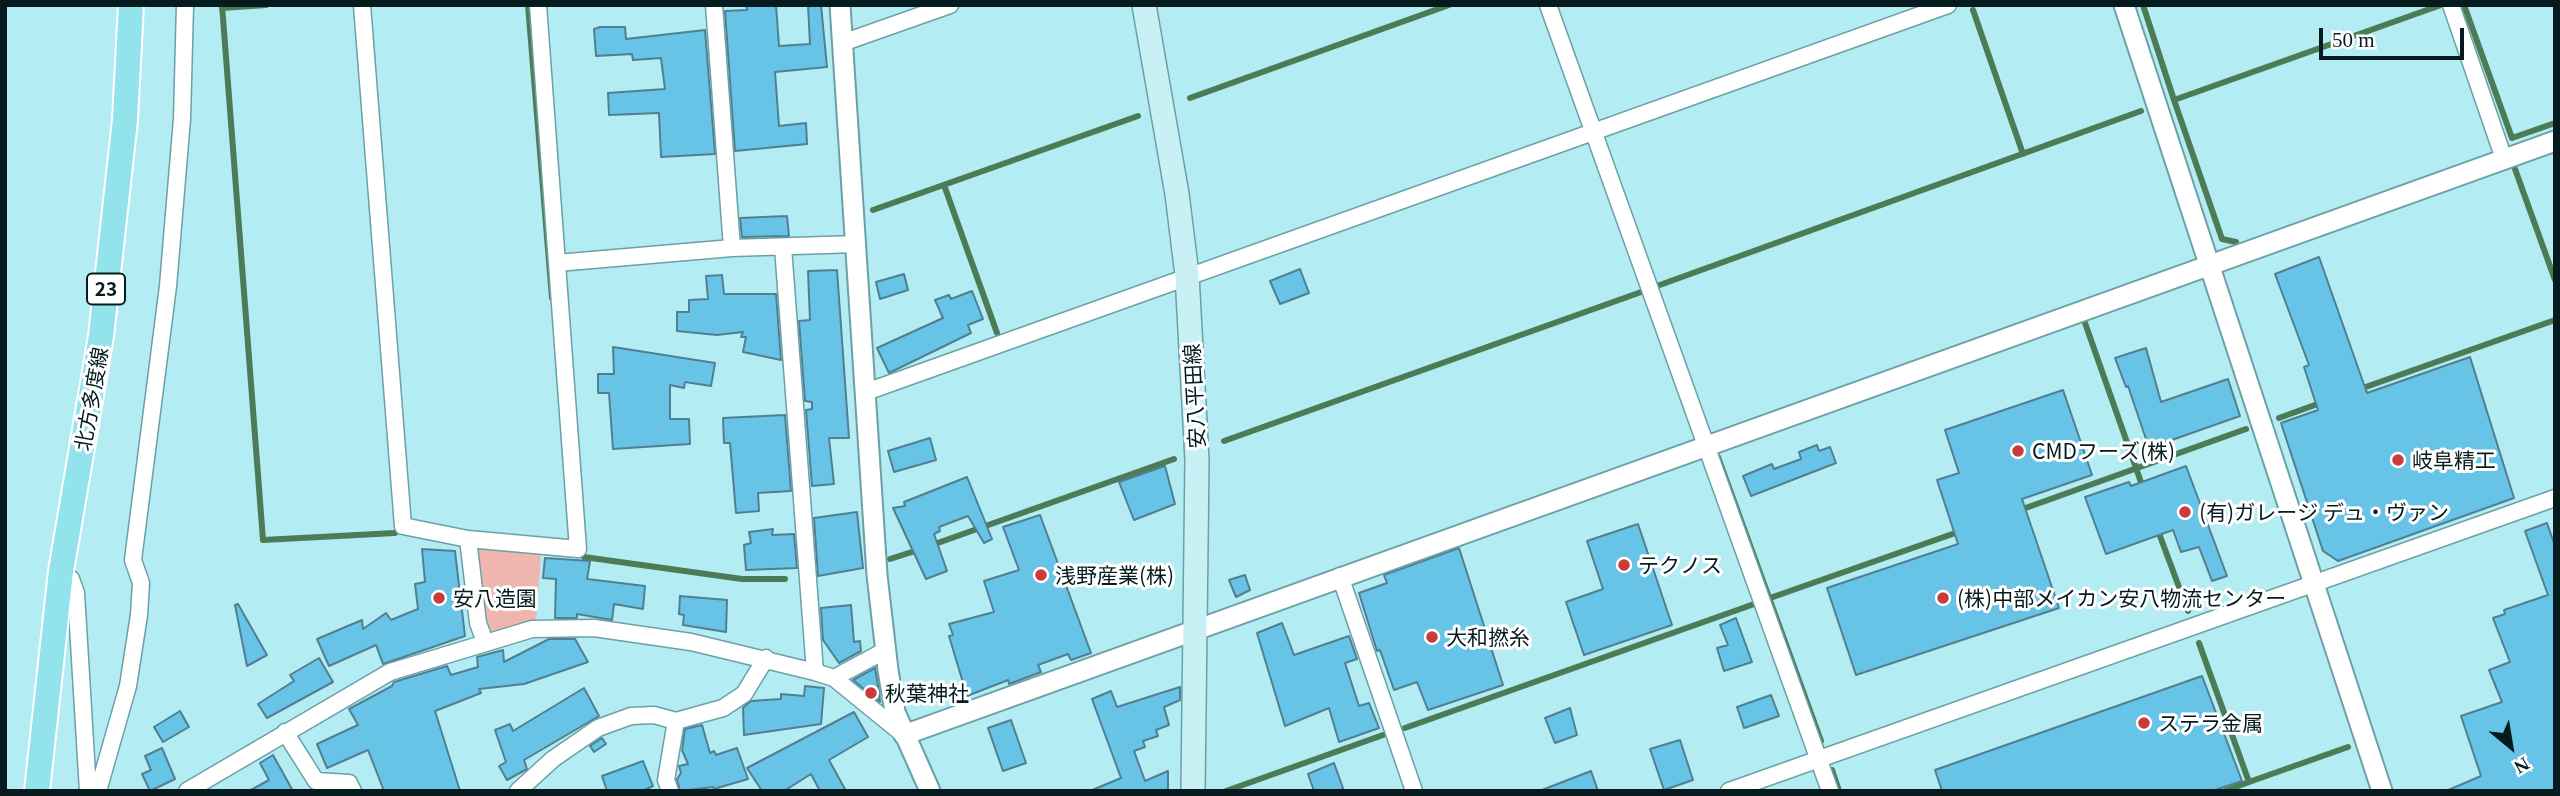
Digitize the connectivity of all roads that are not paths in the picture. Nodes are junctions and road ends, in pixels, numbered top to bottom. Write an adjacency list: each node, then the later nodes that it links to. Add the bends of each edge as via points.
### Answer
1 (131, 5): 27 (main road, 北方多度線 / 23, via 125,120 101,336)
2 (185, 5): 42 (street, via 182,119 168,286 133,560 141,583 139,615 128,686)
3 (362, 5): 26 (street, via 402,526)
4 (538, 5): 20 (street)
5 (714, 5): 19 (street)
6 (840, 5): 13 (street)
7 (950, 5): 13 (street)
8 (1144, 5): 22 (main road, 安八平田線)
9 (1548, 5): 14 (street)
10 (1948, 5): 14 (street)
11 (2124, 5): 21 (street)
12 (2451, 5): 16 (street)
13 (842, 43): 17 (street)
14 (1591, 131): 22 (street); 24 (street)
15 (2555, 141): 16 (street)
16 (2504, 159): 21 (street)
17 (856, 244): 18 (street); 23 (street)
18 (783, 247): 19 (street); 34 (street)
19 (732, 248): 20 (street)
20 (557, 263): 26 (street, via 578,549)
21 (2209, 266): 24 (street); 29 (street)
22 (1187, 275): 23 (street); 30 (main road, 安八平田線, via 1197,460)
23 (866, 392): 32 (street)
24 (1705, 445): 28 (street); 39 (street)
25 (2555, 498): 29 (street)
26 (468, 539): 31 (street, via 478,623)
27 (61, 571): 40 (main road, 北方多度線 / 23); 41 (street, via 71,579 76,593)
28 (1340, 576): 30 (street); 49 (street)
29 (2314, 581): 39 (street); 52 (street)
30 (1196, 628): 38 (street, via 1104,666); 48 (main road, 安八平田線)
31 (485, 642): 33 (street, via 532,629 594,628); 37 (street, via 390,672)
32 (886, 650): 35 (street); 38 (street, via 895,712)
33 (766, 658): 34 (street); 36 (street, via 744,694 723,708)
34 (815, 672): 35 (street)
35 (834, 678): 38 (street)
36 (676, 721): 45 (street, via 643,715 598,728 553,758); 46 (street, via 666,780)
37 (285, 732): 43 (street); 44 (street, via 316,781 349,783)
38 (904, 735): 47 (street)
39 (1819, 759): 50 (street); 51 (street)
40 (37, 791)
41 (88, 791)
42 (98, 791)
43 (187, 791)
44 (352, 791)
45 (518, 791)
46 (670, 791)
47 (930, 791)
48 (1193, 791)
49 (1414, 791)
50 (1729, 791)
51 (1830, 791)
52 (2382, 791)

